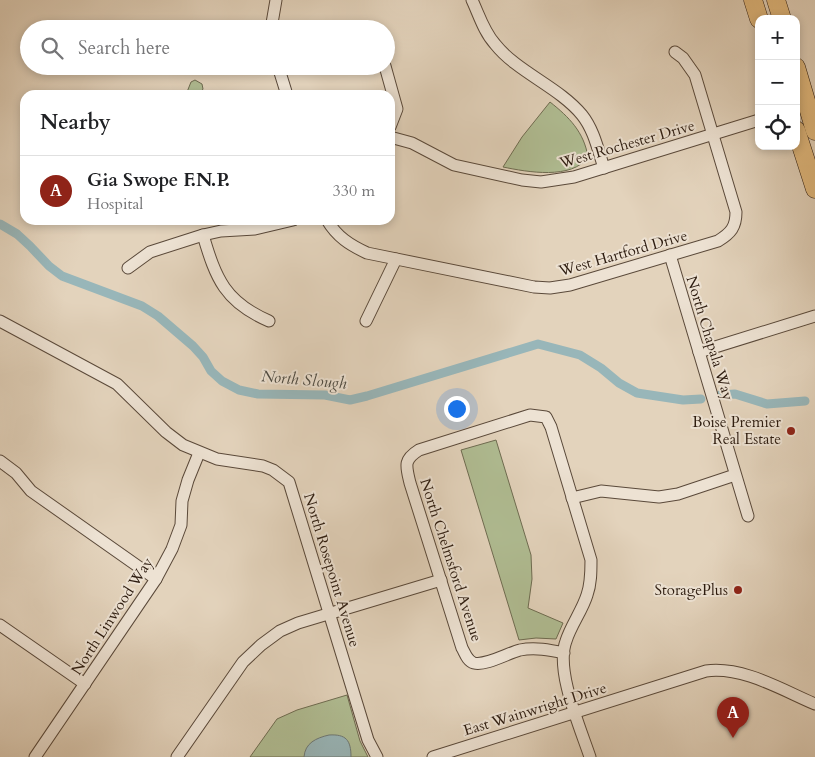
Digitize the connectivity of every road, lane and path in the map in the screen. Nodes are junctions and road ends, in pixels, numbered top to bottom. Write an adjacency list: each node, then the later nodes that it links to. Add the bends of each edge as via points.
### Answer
1 (276, 0): 7 (street)
2 (753, 0): 5 (highway)
3 (776, 0): 6 (highway)
4 (476, 1): 21 (street, via 489,36 502,52 570,103 582,116 593,133)
5 (758, 15)
6 (781, 15)
7 (273, 20)
8 (676, 52): 18 (street, via 684,58 694,75)
9 (281, 75): 12 (street)
10 (388, 75): 13 (street)
11 (800, 80): 17 (highway)
12 (285, 90)
13 (392, 90)
14 (395, 101): 15 (street)
15 (395, 114)
16 (755, 121): 18 (street, West Rochester Drive)
17 (815, 131)
18 (713, 135): 21 (street, West Rochester Drive); 26 (street, West Hartford Drive, via 736,212 734,227 718,240)
19 (395, 138): 21 (street, West Rochester Drive, via 412,143 454,166 522,180 558,180)
20 (800, 142): 22 (highway)
21 (604, 168)
22 (815, 189)
23 (277, 225): 25 (street)
24 (330, 225): 27 (street, via 350,245 367,253)
25 (203, 235): 28 (street, via 150,252); 31 (street, via 221,285 252,314)
26 (670, 255): 27 (street, West Hartford Drive, via 550,288); 33 (street, North Chapala Way)
27 (396, 259): 32 (street)
28 (128, 268)
29 (815, 316): 33 (street)
30 (0, 321): 34 (street, North Rosepoint Avenue, via 117,384 166,432)
31 (269, 321)
32 (366, 321)
33 (699, 352): 36 (street, North Chapala Way)
34 (199, 453): 39 (street, North Linwood Way, via 182,501 181,525); 41 (street, North Rosepoint Avenue, via 263,466 289,482)
35 (0, 461): 39 (street, via 16,473 31,491)
36 (736, 475): 37 (street, via 659,497 601,491); 38 (street, North Chapala Way)
37 (572, 498): 40 (street, North Chelmsford Avenue, via 552,427 546,417 530,415 410,455 407,462 410,483); 43 (street, via 591,560 591,575 587,594 565,642)
38 (748, 516)
39 (156, 579): 44 (street, North Linwood Way)
40 (441, 580): 41 (street); 43 (street, North Chelmsford Avenue, via 468,659 475,663 485,662 521,650 543,649)
41 (329, 614): 49 (street, via 280,631 260,645 243,662); 50 (street, North Rosepoint Avenue, via 368,740)
42 (0, 624): 44 (street)
43 (564, 653): 46 (street, via 568,688)
44 (85, 684): 48 (street, North Linwood Way)
45 (815, 704): 46 (street, East Wainwright Drive, via 761,680 721,669)
46 (576, 712): 47 (street, East Wainwright Drive); 52 (street)
47 (453, 754): 51 (street, East Wainwright Drive)
48 (35, 757)
49 (177, 757)
50 (377, 757)
51 (432, 757)
52 (590, 757)

